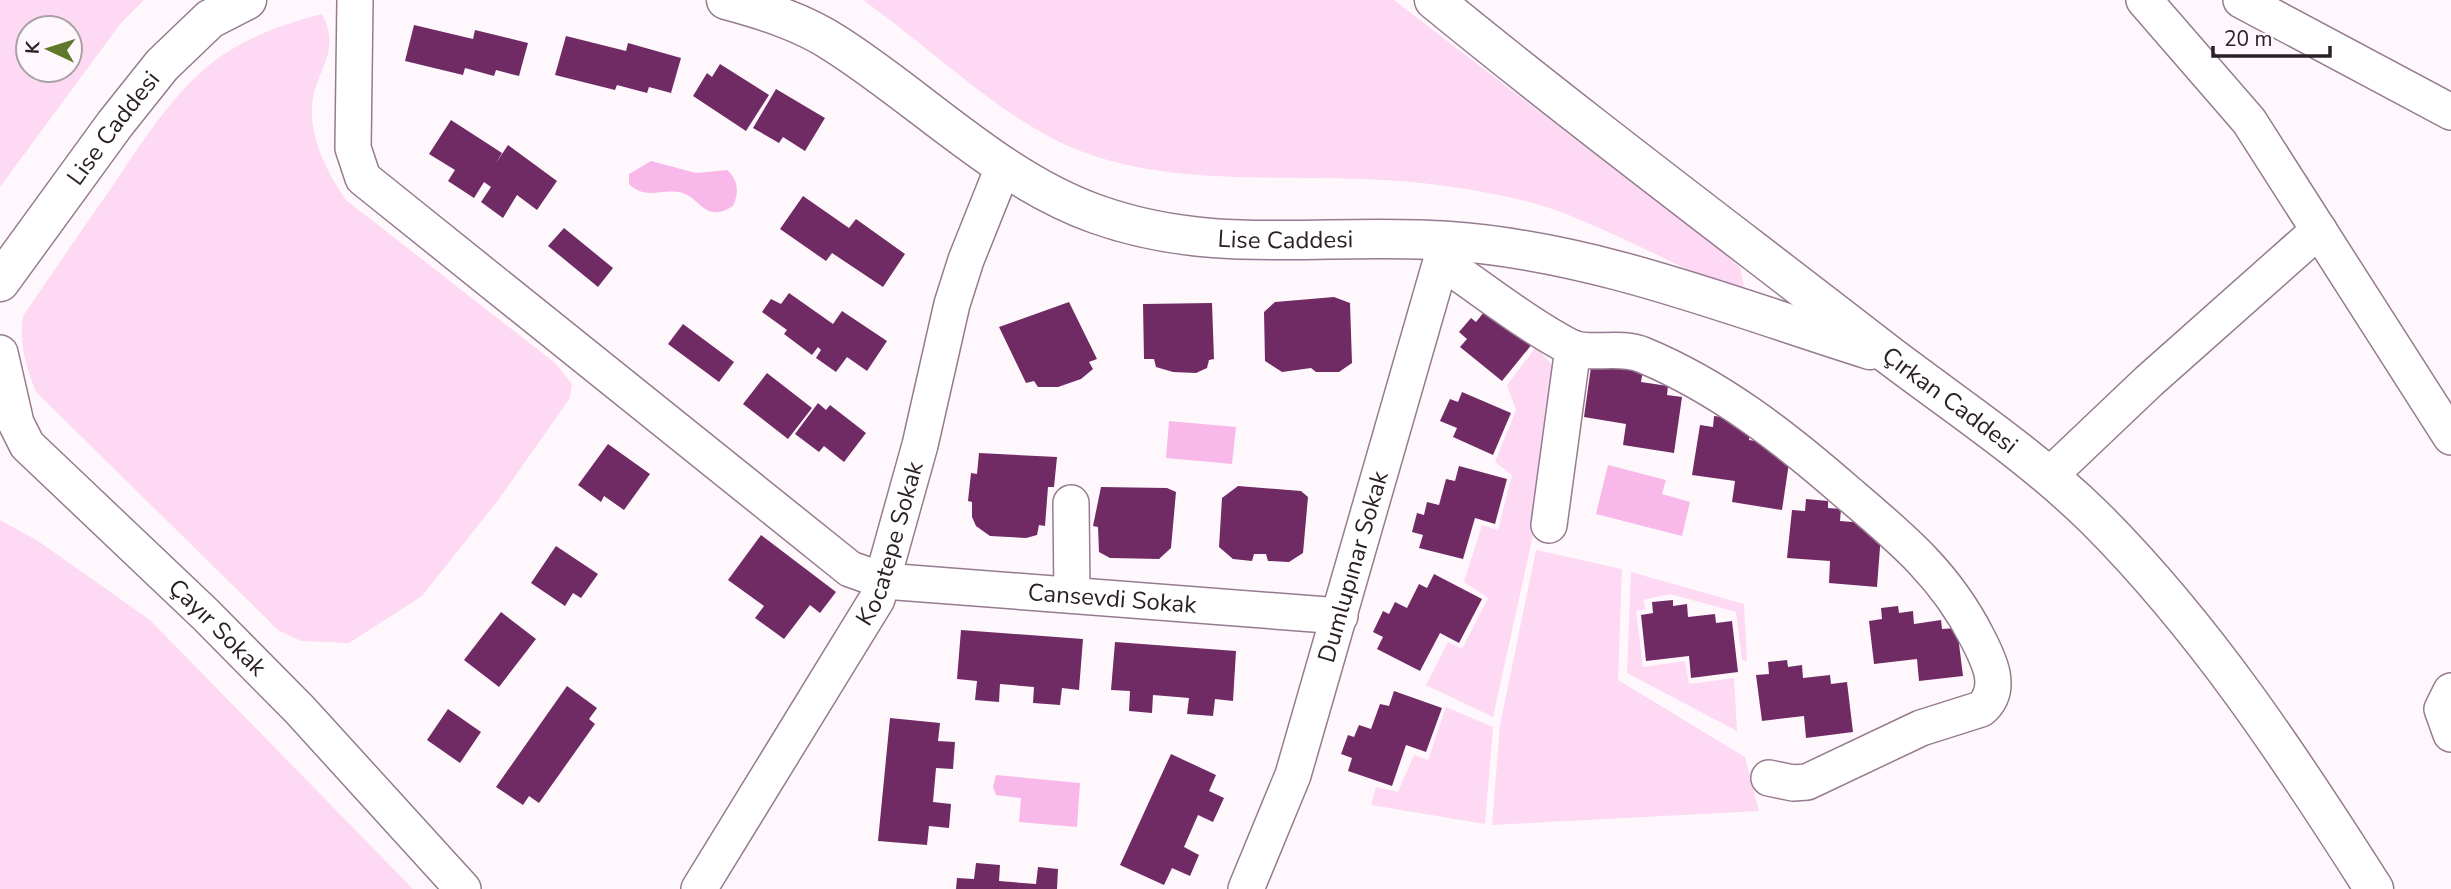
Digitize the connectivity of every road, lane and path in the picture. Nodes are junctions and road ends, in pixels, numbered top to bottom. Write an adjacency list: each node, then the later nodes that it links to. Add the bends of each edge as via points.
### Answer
1 (247, 0): 11 (street, Lise Caddesi, via 210,19 162,65)
2 (355, 0): 19 (street, Cansevdi Sokak, via 353,148 363,178 850,569)
3 (726, 0): 8 (street, Lise Caddesi, via 760,9 833,42)
4 (1434, 0): 14 (street, Çırkan Caddesi)
5 (2144, 0): 9 (street, via 2249,121)
6 (2241, 0): 7 (street)
7 (2451, 112)
8 (1004, 165): 10 (street, Lise Caddesi, via 1094,214 1184,237); 19 (street, Kocatepe Sokak, via 952,304)
9 (2319, 230): 15 (street); 16 (street)
10 (1445, 251): 12 (street); 14 (street, Lise Caddesi, via 1591,263); 21 (street, Dumlupınar Sokak)
11 (0, 282)
12 (1573, 348): 18 (street); 24 (street, via 1619,349 1645,356 1720,394 1767,425 1938,575 1989,661 1993,691 1981,709 1921,728 1807,782)
13 (0, 353): 25 (street, Çayır Sokak, via 16,423 27,445 293,702)
14 (1892, 357): 16 (street, Çırkan Caddesi)
15 (2451, 437)
16 (2049, 476): 28 (street, Çırkan Caddesi, via 2148,573 2224,666 2272,731)
17 (1071, 503): 20 (street)
18 (1549, 525)
19 (884, 581): 20 (street, Cansevdi Sokak); 26 (street, Kocatepe Sokak, via 868,617)
20 (1072, 595): 21 (street, Cansevdi Sokak)
21 (1340, 616): 27 (street, Dumlupınar Sokak, via 1293,775)
22 (2451, 691): 23 (street, via 2442,709)
23 (2451, 734)
24 (1769, 778)
25 (463, 889)
26 (699, 889)
27 (1246, 889)
28 (2374, 889)

